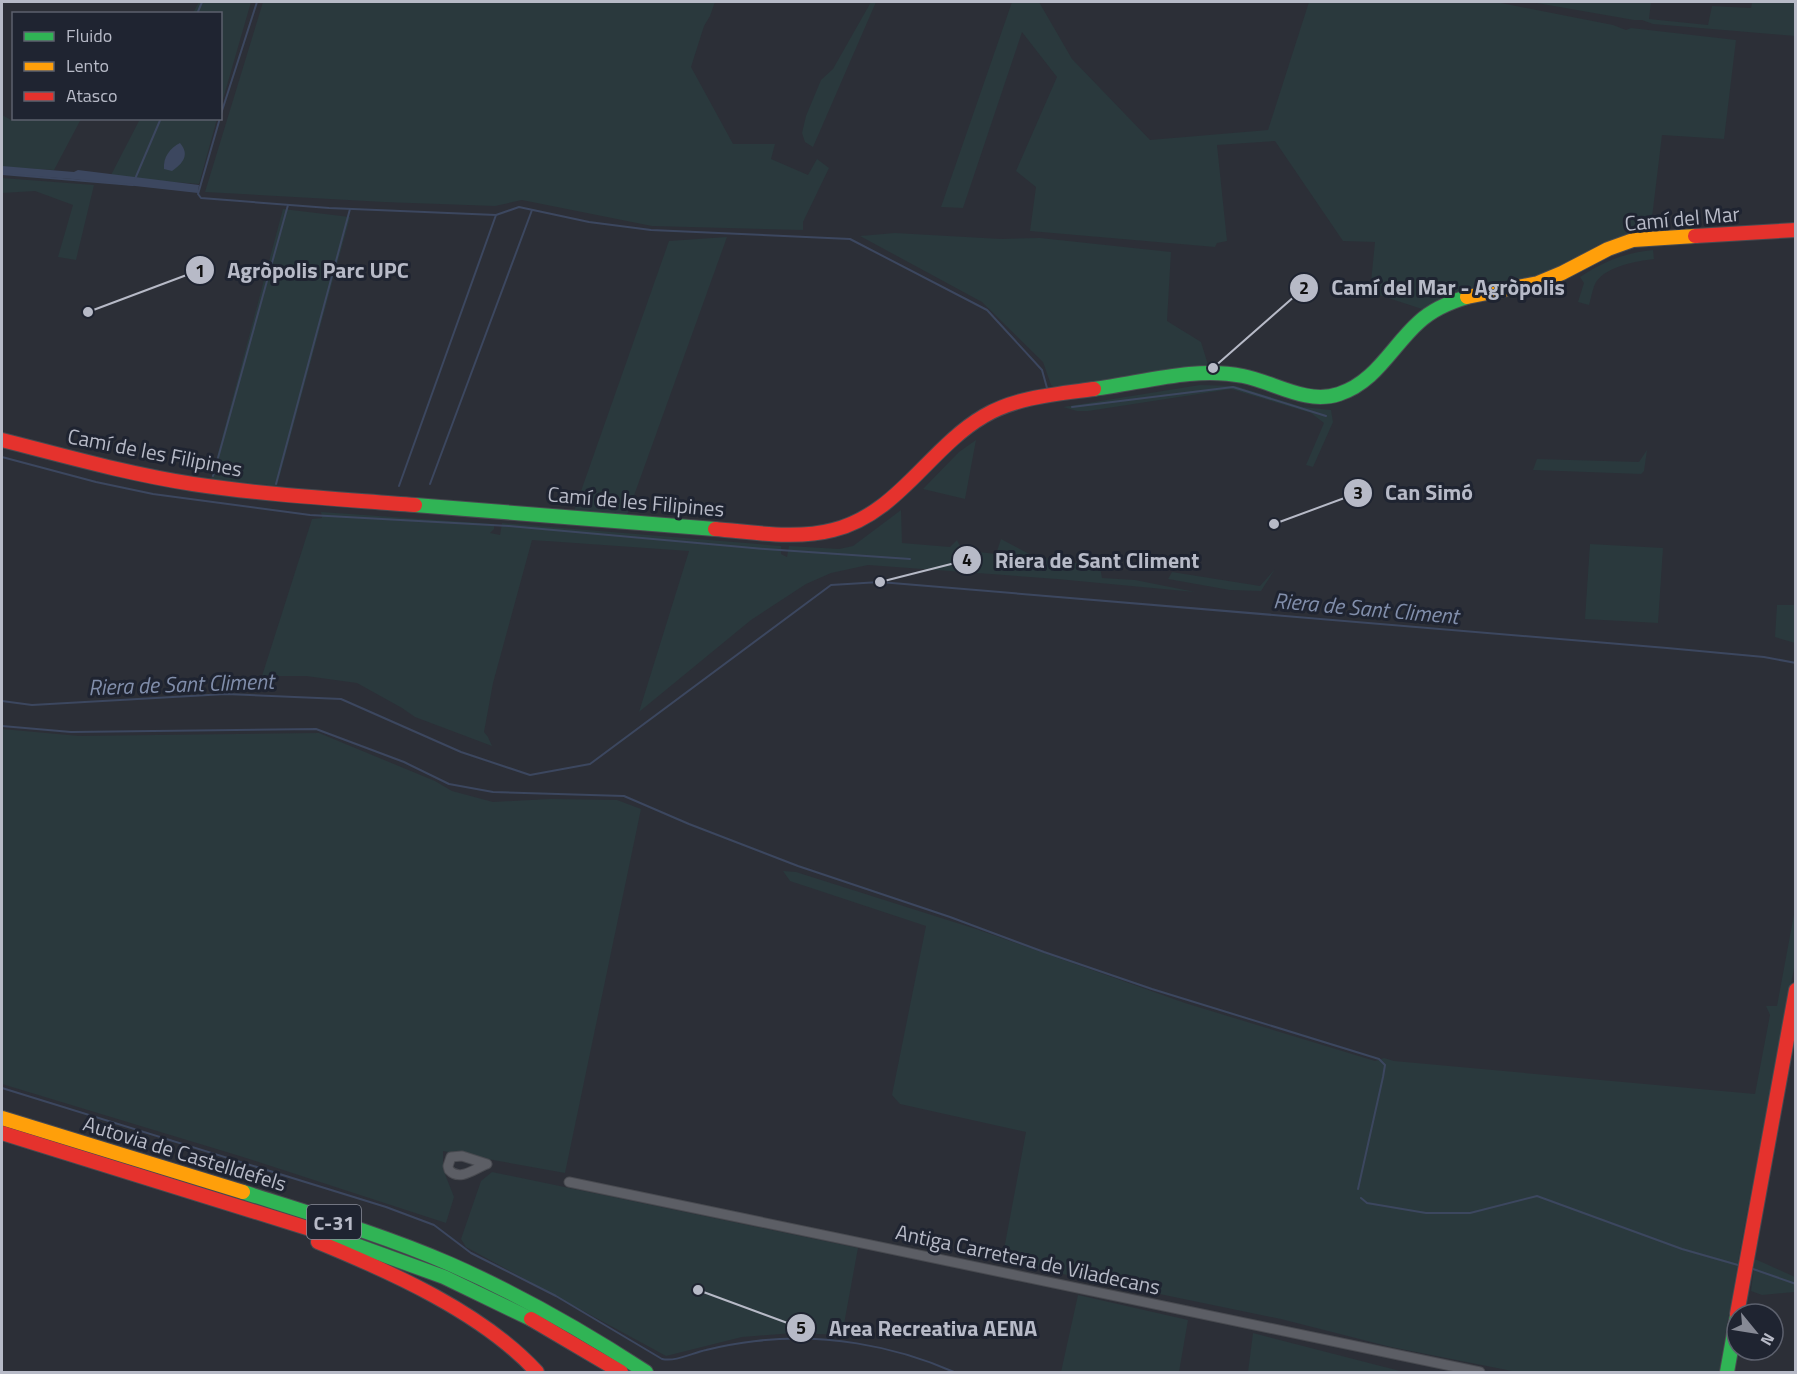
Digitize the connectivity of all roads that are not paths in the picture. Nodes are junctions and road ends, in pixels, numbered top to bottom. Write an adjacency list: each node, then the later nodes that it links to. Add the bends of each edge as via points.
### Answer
1 (1796, 230): 2 (main road, Camí del Mar, via 1633,240 1608,247 1538,283 1454,301 1415,325 1365,381 1337,395 1304,396)
2 (1227, 374): 3 (main road, Camí de les Filipines, via 1164,378 998,409 970,424 882,508 850,525 806,534 271,494 137,474)
3 (2, 440)
4 (1796, 990): 9 (main road)
5 (2, 1118): 12 (main road, Autovia de Castelldefels / C-31, via 307,1213 450,1264 531,1303)
6 (2, 1132): 8 (main road, Autovia de Castelldefels / C-31)
7 (569, 1182): 13 (street, Antiga Carretera de Viladecans)
8 (244, 1210): 10 (main road, via 419,1288 501,1340); 11 (main road, Autovia de Castelldefels / C-31, via 355,1244 444,1277 525,1316)
9 (1739, 1302)
10 (537, 1372)
11 (621, 1372)
12 (646, 1372)
13 (1480, 1372)

